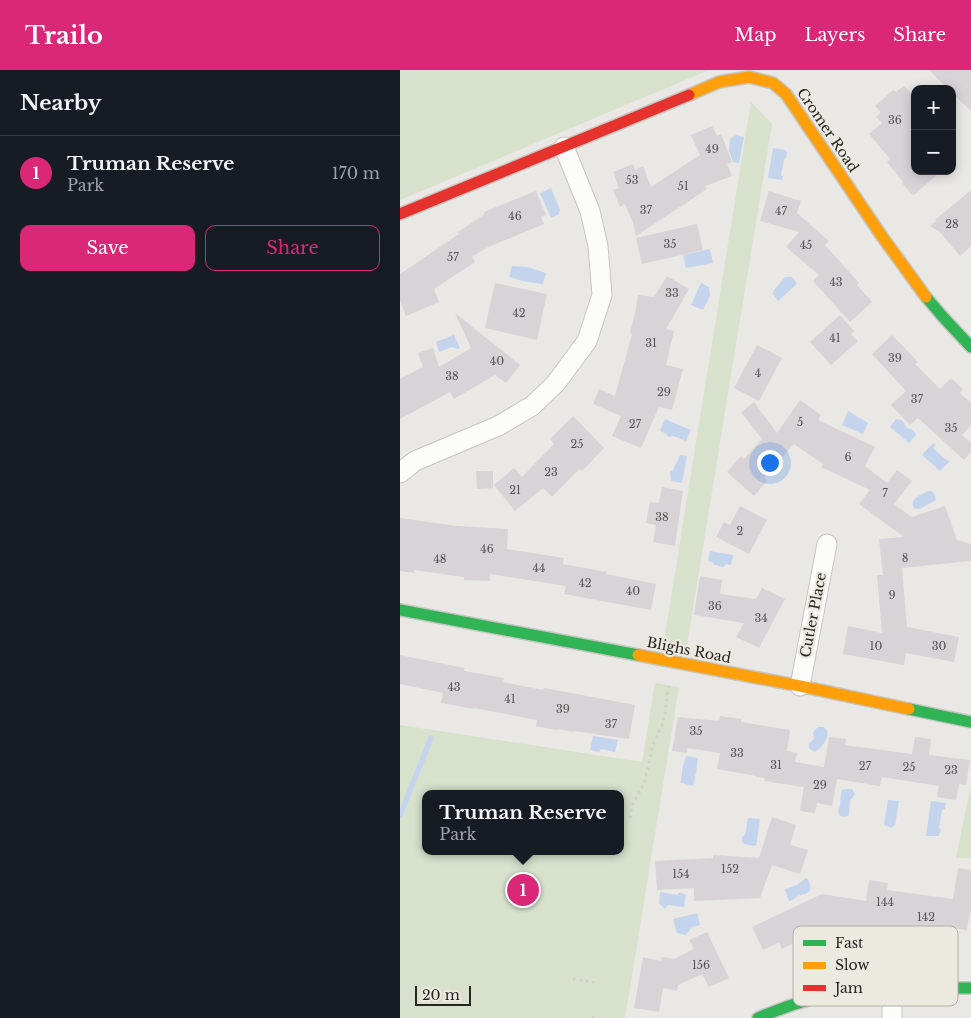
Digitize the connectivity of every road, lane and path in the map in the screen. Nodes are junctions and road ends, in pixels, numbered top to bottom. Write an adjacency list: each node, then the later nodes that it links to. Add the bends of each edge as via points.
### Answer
1 (564, 147): 2 (street, Cromer Road); 3 (street, Cromer Road, via 719,82 748,77 773,83 786,94 927,299); 4 (street, via 590,211 598,246 602,295 587,341 556,384 532,406 498,426 415,461)
2 (400, 214)
3 (971, 347)
4 (400, 473)
5 (827, 544): 8 (street, Cutler Place)
6 (400, 610): 7 (street, Blighs Road)
7 (672, 662): 8 (street, Blighs Road); 10 (path, via 663,724)
8 (800, 686): 9 (street, Blighs Road)
9 (971, 722)
10 (630, 818)
11 (573, 979): 12 (path)
12 (597, 983)
13 (958, 988): 14 (street)
14 (971, 988)
15 (793, 1004): 16 (street)
16 (758, 1018)

